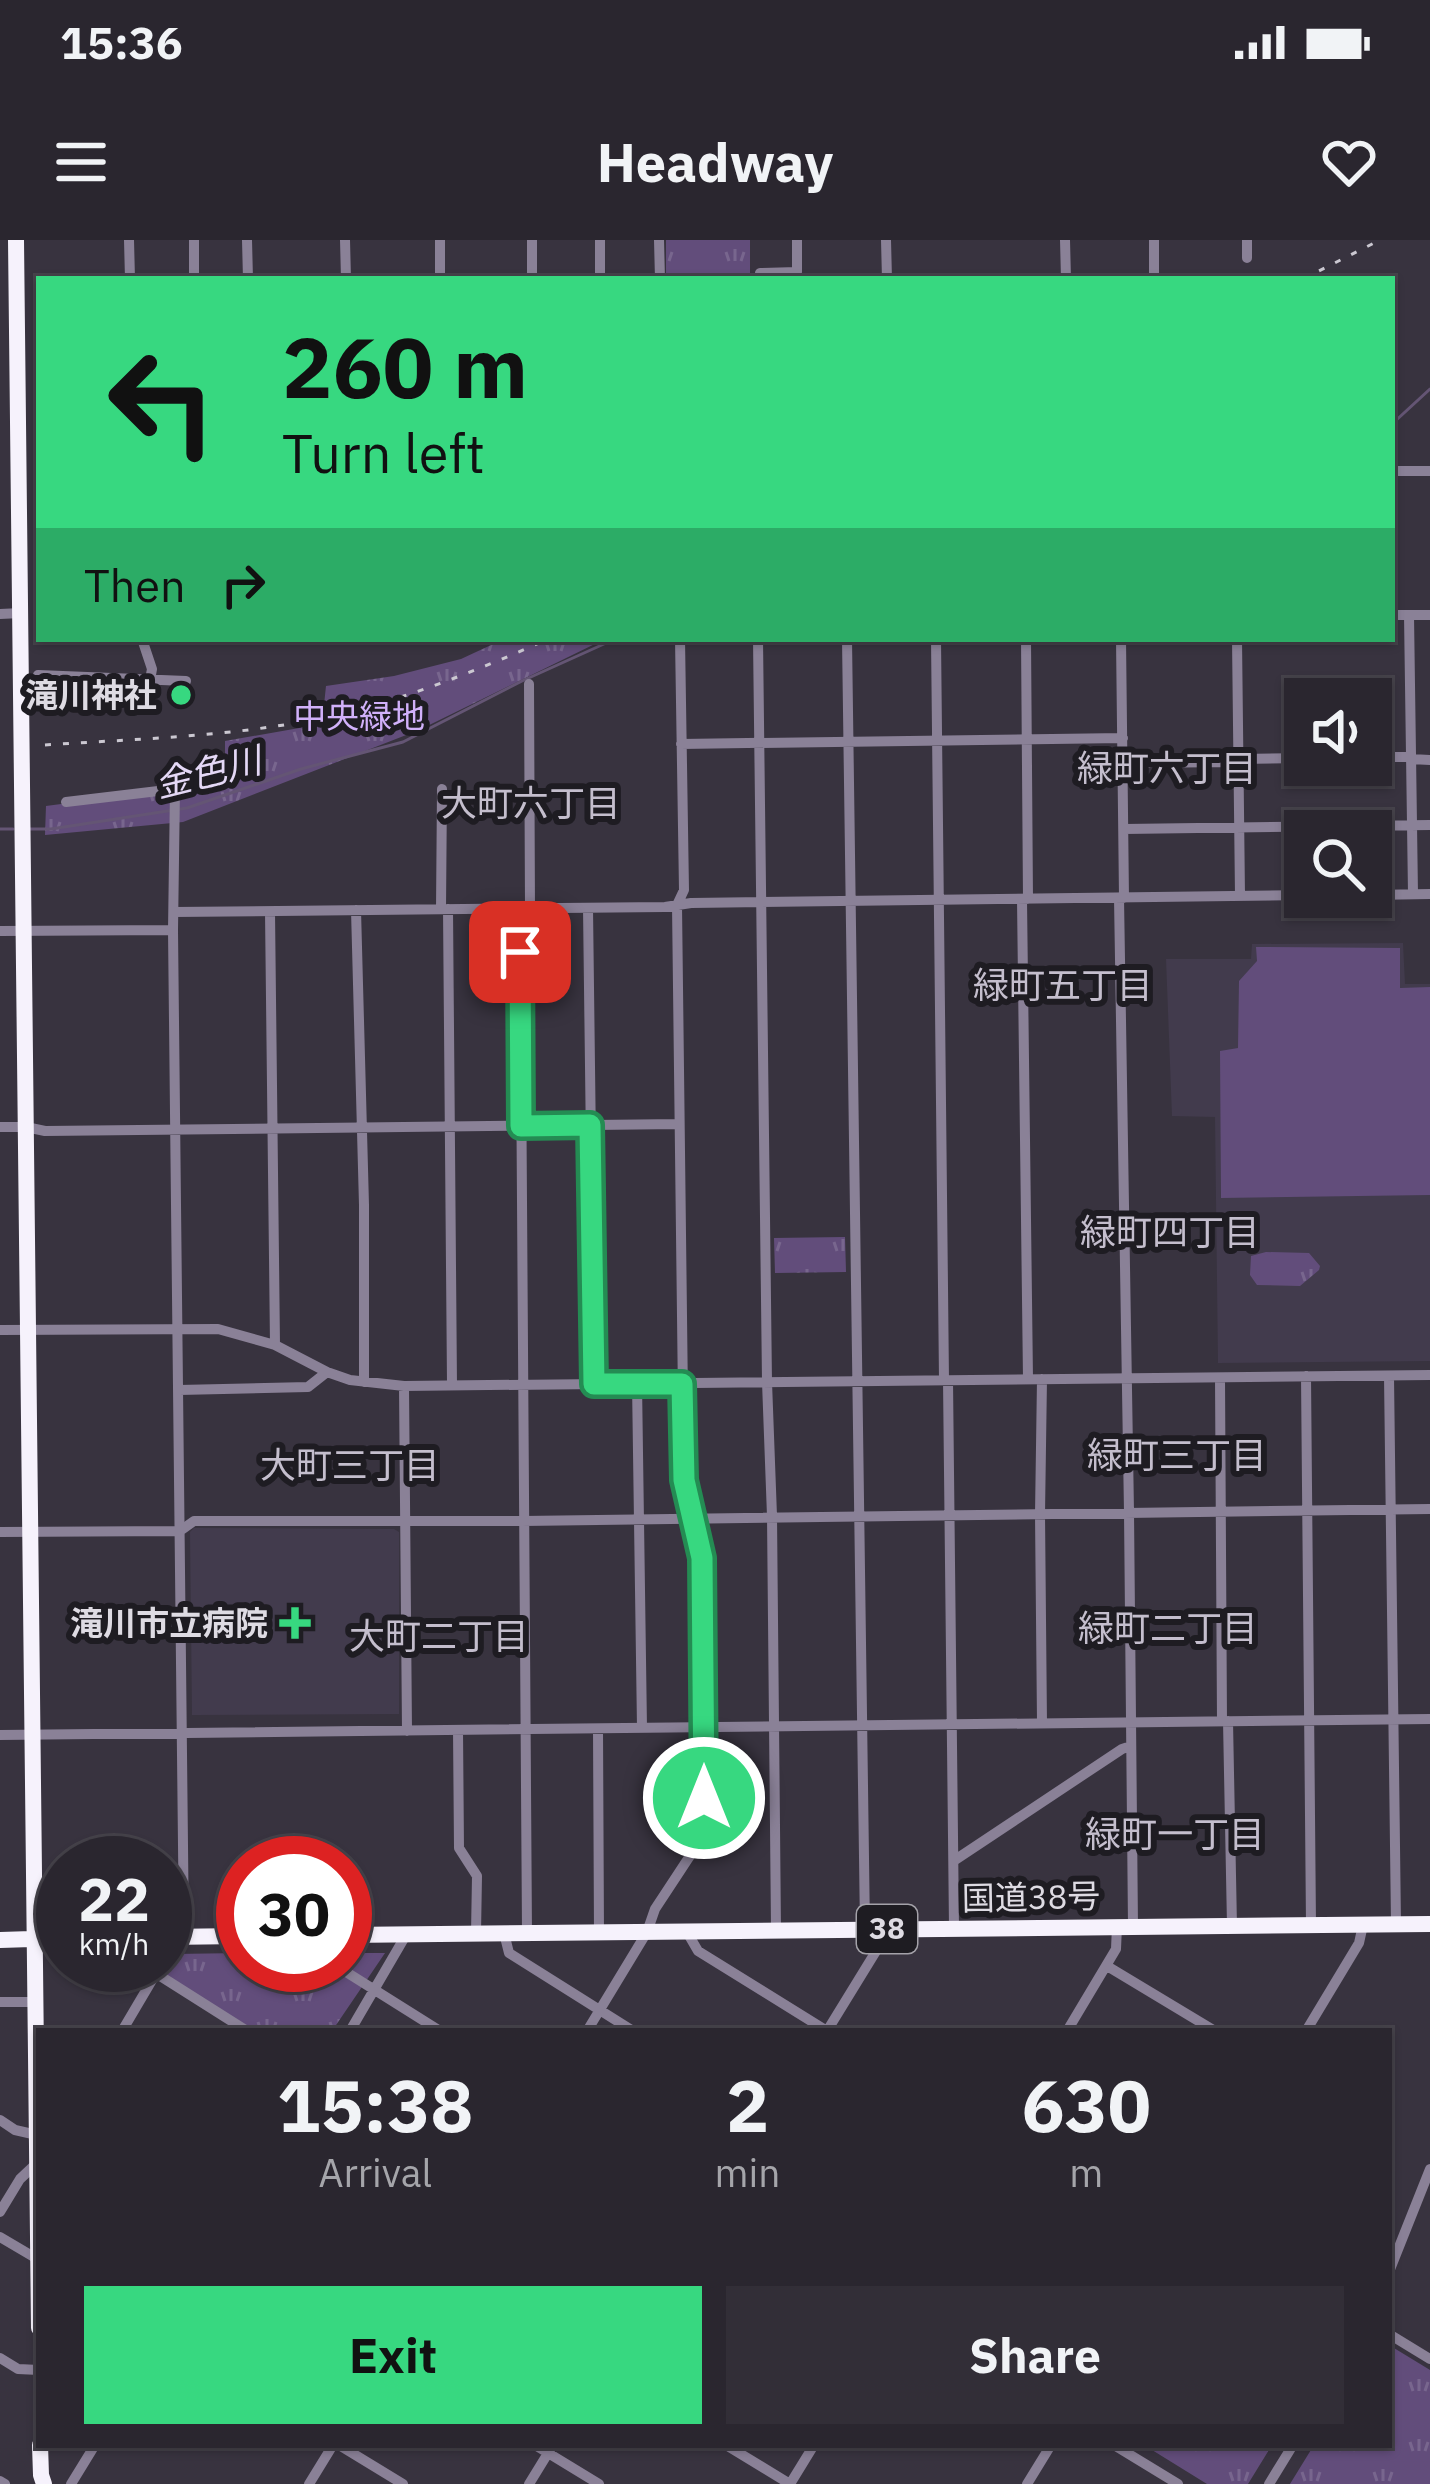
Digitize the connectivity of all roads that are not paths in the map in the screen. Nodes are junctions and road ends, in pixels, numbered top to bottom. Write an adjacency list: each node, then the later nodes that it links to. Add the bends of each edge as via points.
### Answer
1 (16, 240): 28 (highway)
2 (129, 240): 16 (street)
3 (194, 240): 17 (street)
4 (247, 240): 18 (street)
5 (345, 240): 19 (street)
6 (440, 240): 20 (street)
7 (532, 240): 21 (street)
8 (600, 240): 22 (street)
9 (659, 240): 23 (street)
10 (797, 240): 24 (street, via 796,272)
11 (886, 240): 25 (street)
12 (1065, 240): 26 (street)
13 (1154, 240): 27 (street)
14 (1247, 240): 15 (street)
15 (1247, 258)
16 (130, 276)
17 (194, 276)
18 (248, 276)
19 (346, 276)
20 (440, 276)
21 (532, 276)
22 (600, 276)
23 (660, 276)
24 (760, 276)
25 (887, 276)
26 (1066, 276)
27 (1154, 276)
28 (8, 294): 29 (highway)
29 (11, 444): 32 (highway)
30 (1395, 471): 31 (street)
31 (1430, 471)
32 (28, 511): 33 (highway)
33 (21, 613): 34 (street); 85 (highway)
34 (0, 614)
35 (1395, 615): 36 (street)
36 (1409, 615): 37 (street); 57 (street)
37 (1430, 615)
38 (143, 642): 47 (street)
39 (680, 642): 55 (street)
40 (758, 642): 54 (street)
41 (847, 642): 51 (street)
42 (935, 642): 53 (street)
43 (1026, 642): 52 (street)
44 (1121, 642): 50 (street)
45 (1237, 642): 59 (street)
46 (38, 675): 47 (street)
47 (151, 680): 48 (street)
48 (186, 681)
49 (529, 684): 81 (street)
50 (1123, 738): 52 (street); 61 (street)
51 (848, 740): 53 (street); 54 (street); 76 (street)
52 (1028, 740): 53 (street); 74 (street)
53 (937, 741): 75 (street)
54 (760, 742): 55 (street); 77 (street)
55 (681, 744): 78 (street)
56 (1392, 758): 57 (street)
57 (1411, 758): 60 (street); 64 (street)
58 (1284, 759): 59 (street)
59 (1239, 760): 61 (street); 66 (street)
60 (1430, 760)
61 (1123, 763): 67 (street)
62 (442, 789): 80 (street)
63 (66, 802): 84 (street, via 175,789)
64 (1412, 825): 65 (street); 66 (street); 69 (street)
65 (1430, 825)
66 (1240, 827): 67 (street); 71 (street)
67 (1124, 829): 73 (street)
68 (1392, 894): 69 (street)
69 (1413, 894): 70 (street)
70 (1430, 894)
71 (1240, 896): 72 (street); 73 (street)
72 (1284, 896)
73 (1122, 898): 74 (street); 105 (street)
74 (1025, 899): 75 (street); 107 (street)
75 (940, 900): 76 (street); 108 (street)
76 (850, 901): 77 (street); 109 (street)
77 (760, 902): 78 (street); 111 (street)
78 (677, 905): 79 (street); 88 (street)
79 (588, 908): 81 (street); 89 (street)
80 (444, 909): 81 (street); 82 (street); 94 (street)
81 (525, 909): 90 (street)
82 (356, 910): 83 (street); 93 (street)
83 (270, 911): 84 (street); 95 (street)
84 (174, 912): 86 (street)
85 (24, 930): 86 (street); 87 (street); 92 (highway)
86 (173, 930): 96 (street)
87 (0, 931)
88 (680, 1124): 89 (street); 114 (street)
89 (590, 1125): 90 (street); 113 (street)
90 (521, 1126): 94 (street); 116 (street)
91 (0, 1127): 92 (street)
92 (26, 1127): 96 (street); 97 (highway)
93 (362, 1127): 94 (street); 95 (street); 110 (street)
94 (449, 1128): 115 (street)
95 (273, 1129): 96 (street); 100 (street)
96 (176, 1130): 98 (street)
97 (28, 1329): 98 (street); 99 (street); 132 (highway)
98 (178, 1329): 100 (street, via 218,1329); 118 (street)
99 (0, 1330)
100 (275, 1345): 101 (street)
101 (327, 1372): 110 (street); 118 (street, via 308,1387)
102 (1306, 1376): 103 (street); 106 (street); 123 (street)
103 (1389, 1376): 104 (street); 120 (street)
104 (1430, 1376)
105 (1127, 1378): 106 (street); 107 (street); 121 (street)
106 (1220, 1378): 122 (street)
107 (1035, 1379): 108 (street); 125 (street)
108 (946, 1380): 109 (street); 124 (street)
109 (856, 1381): 111 (street); 127 (street)
110 (364, 1382): 117 (street)
111 (767, 1382): 114 (street); 126 (street)
112 (637, 1383): 113 (street); 114 (street); 128 (street)
113 (594, 1384): 116 (street)
114 (682, 1384): 129 (street)
115 (452, 1385): 116 (street); 117 (street)
116 (524, 1385): 131 (street)
117 (404, 1386): 130 (street)
118 (179, 1390): 133 (street)
119 (1430, 1509): 120 (street)
120 (1392, 1510): 123 (street); 135 (street)
121 (1130, 1512): 122 (street); 125 (street); 140 (street)
122 (1221, 1512): 123 (street); 138 (street)
123 (1307, 1512): 137 (street)
124 (951, 1514): 125 (street); 127 (street); 141 (street)
125 (1040, 1514): 139 (street)
126 (772, 1516): 127 (street); 129 (street); 144 (street)
127 (860, 1516): 142 (street)
128 (638, 1517): 129 (street); 131 (street); 145 (street)
129 (692, 1517): 143 (street, via 702,1558)
130 (404, 1520): 131 (street); 133 (street, via 194,1521); 149 (street)
131 (523, 1521): 148 (street)
132 (31, 1531): 133 (street); 134 (street); 151 (highway)
133 (180, 1531): 150 (street)
134 (0, 1532)
135 (1393, 1719): 136 (street); 137 (street); 157 (street)
136 (1430, 1719)
137 (1309, 1720): 138 (street); 159 (street)
138 (1225, 1721): 140 (street); 161 (street)
139 (1042, 1723): 140 (street); 141 (street)
140 (1131, 1723): 153 (street)
141 (952, 1725): 142 (street); 155 (street)
142 (862, 1726): 144 (street); 163 (street)
143 (704, 1727): 144 (street); 145 (street); 165 (street, via 705,1833)
144 (774, 1727): 164 (street)
145 (642, 1728): 146 (street)
146 (598, 1729): 148 (street); 169 (street)
147 (458, 1730): 148 (street); 149 (street); 170 (street, via 459,1848 477,1876)
148 (525, 1730): 168 (street)
149 (407, 1731): 150 (street)
150 (182, 1732): 151 (street); 154 (street)
151 (32, 1734): 152 (street); 173 (highway)
152 (0, 1735)
153 (1131, 1746): 155 (street); 160 (street)
154 (177, 1836)
155 (955, 1860): 162 (street)
156 (1364, 1924): 157 (highway, 国道38号 / 38); 159 (highway, 国道38号 / 38); 193 (street)
157 (1396, 1924): 158 (highway, 国道38号 / 38)
158 (1430, 1924)
159 (1311, 1925): 161 (highway, 国道38号 / 38)
160 (1125, 1926): 161 (highway, 国道38号 / 38); 162 (highway, 国道38号 / 38); 175 (street)
161 (1232, 1926)
162 (954, 1928): 163 (highway, 国道38号 / 38)
163 (874, 1929): 164 (highway, 国道38号 / 38); 190 (street, via 878,1948)
164 (776, 1930): 166 (highway, 国道38号 / 38)
165 (647, 1932): 166 (highway, 国道38号 / 38); 169 (highway, 国道38号 / 38); 181 (street)
166 (687, 1932): 189 (street, via 698,1951)
167 (504, 1933): 168 (highway, 国道38号 / 38); 170 (highway, 国道38号 / 38); 181 (street, via 509,1953)
168 (527, 1933): 169 (highway, 国道38号 / 38)
169 (599, 1933)
170 (476, 1934): 172 (highway, 国道38号 / 38)
171 (372, 1935): 172 (highway, 国道38号 / 38)
172 (406, 1935): 177 (street)
173 (35, 1939): 174 (highway); 180 (highway)
174 (0, 1940)
175 (1107, 1966): 191 (street); 192 (street)
176 (192, 1989): 184 (street)
177 (374, 1991): 185 (street); 186 (street)
178 (145, 1992): 183 (street)
179 (0, 2002): 180 (street)
180 (36, 2002): 182 (highway)
181 (600, 2011): 187 (street); 188 (street)
182 (38, 2028)
183 (124, 2028)
184 (243, 2028)
185 (352, 2028)
186 (435, 2028)
187 (589, 2028)
188 (628, 2028)
189 (822, 2028)
190 (829, 2028)
191 (1069, 2028)
192 (1210, 2028)
193 (1308, 2028)
194 (0, 2120): 195 (street)
195 (36, 2146)
196 (36, 2149): 198 (street)
197 (1430, 2169): 200 (street)
198 (0, 2212)
199 (0, 2237): 201 (street)
200 (1394, 2246)
201 (36, 2259)
202 (1392, 2336): 204 (street)
203 (0, 2358): 205 (street)
204 (1430, 2359)
205 (36, 2370)
206 (40, 2448): 216 (highway)
207 (93, 2448): 217 (street)
208 (334, 2448): 218 (street)
209 (341, 2448): 219 (street)
210 (731, 2448): 222 (street)
211 (812, 2448): 222 (street)
212 (1050, 2448): 223 (street)
213 (1119, 2448): 224 (street)
214 (1291, 2448): 225 (street)
215 (551, 2449): 220 (street); 221 (street)
216 (44, 2484)
217 (71, 2484)
218 (309, 2484)
219 (403, 2484)
220 (529, 2484)
221 (599, 2484)
222 (790, 2484)
223 (1027, 2484)
224 (1178, 2484)
225 (1269, 2484)

